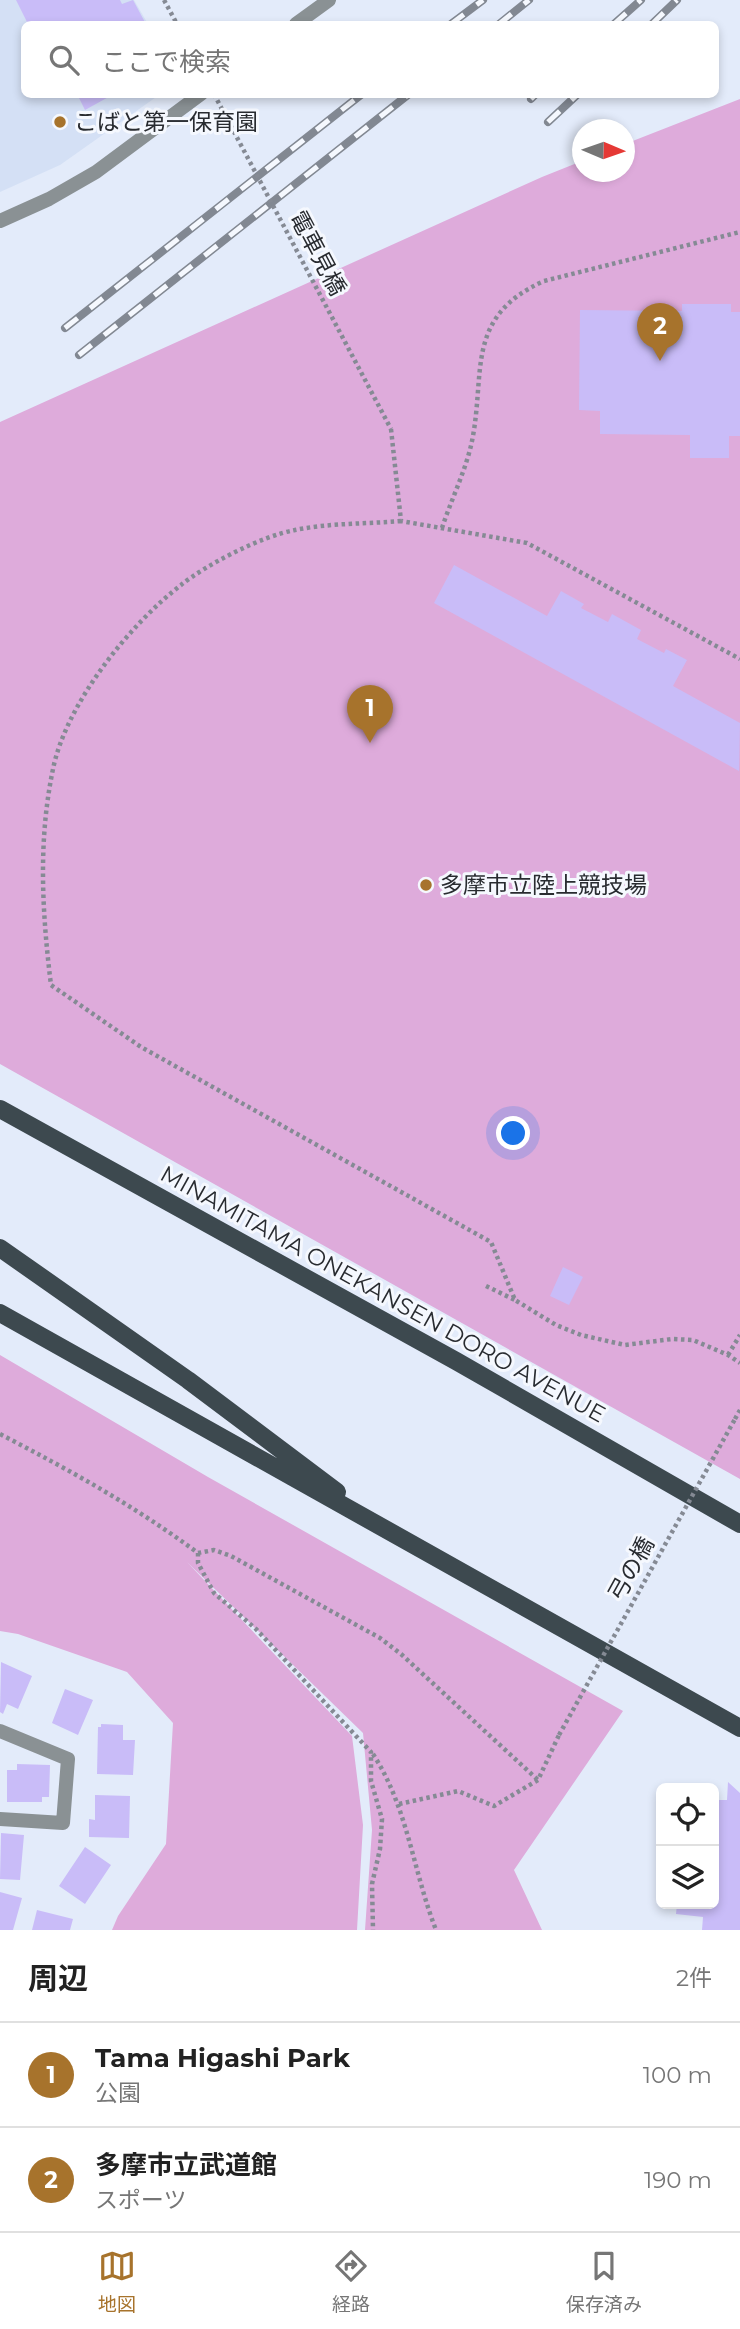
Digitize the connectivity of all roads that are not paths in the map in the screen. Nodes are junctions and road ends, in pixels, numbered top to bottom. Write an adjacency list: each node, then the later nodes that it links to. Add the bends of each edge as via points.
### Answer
1 (329, 0): 2 (street)
2 (300, 21)
3 (196, 98): 4 (street, via 96,172 49,200)
4 (0, 220)
5 (0, 1109): 8 (main road, MINAMITAMA ONEKANSEN DORO AVENUE)
6 (0, 1248): 9 (main road, via 188,1380)
7 (0, 1313): 9 (main road)
8 (740, 1524)
9 (381, 1527): 10 (main road)
10 (740, 1728)
11 (0, 1731): 12 (street, via 68,1759 63,1823)
12 (0, 1819)

